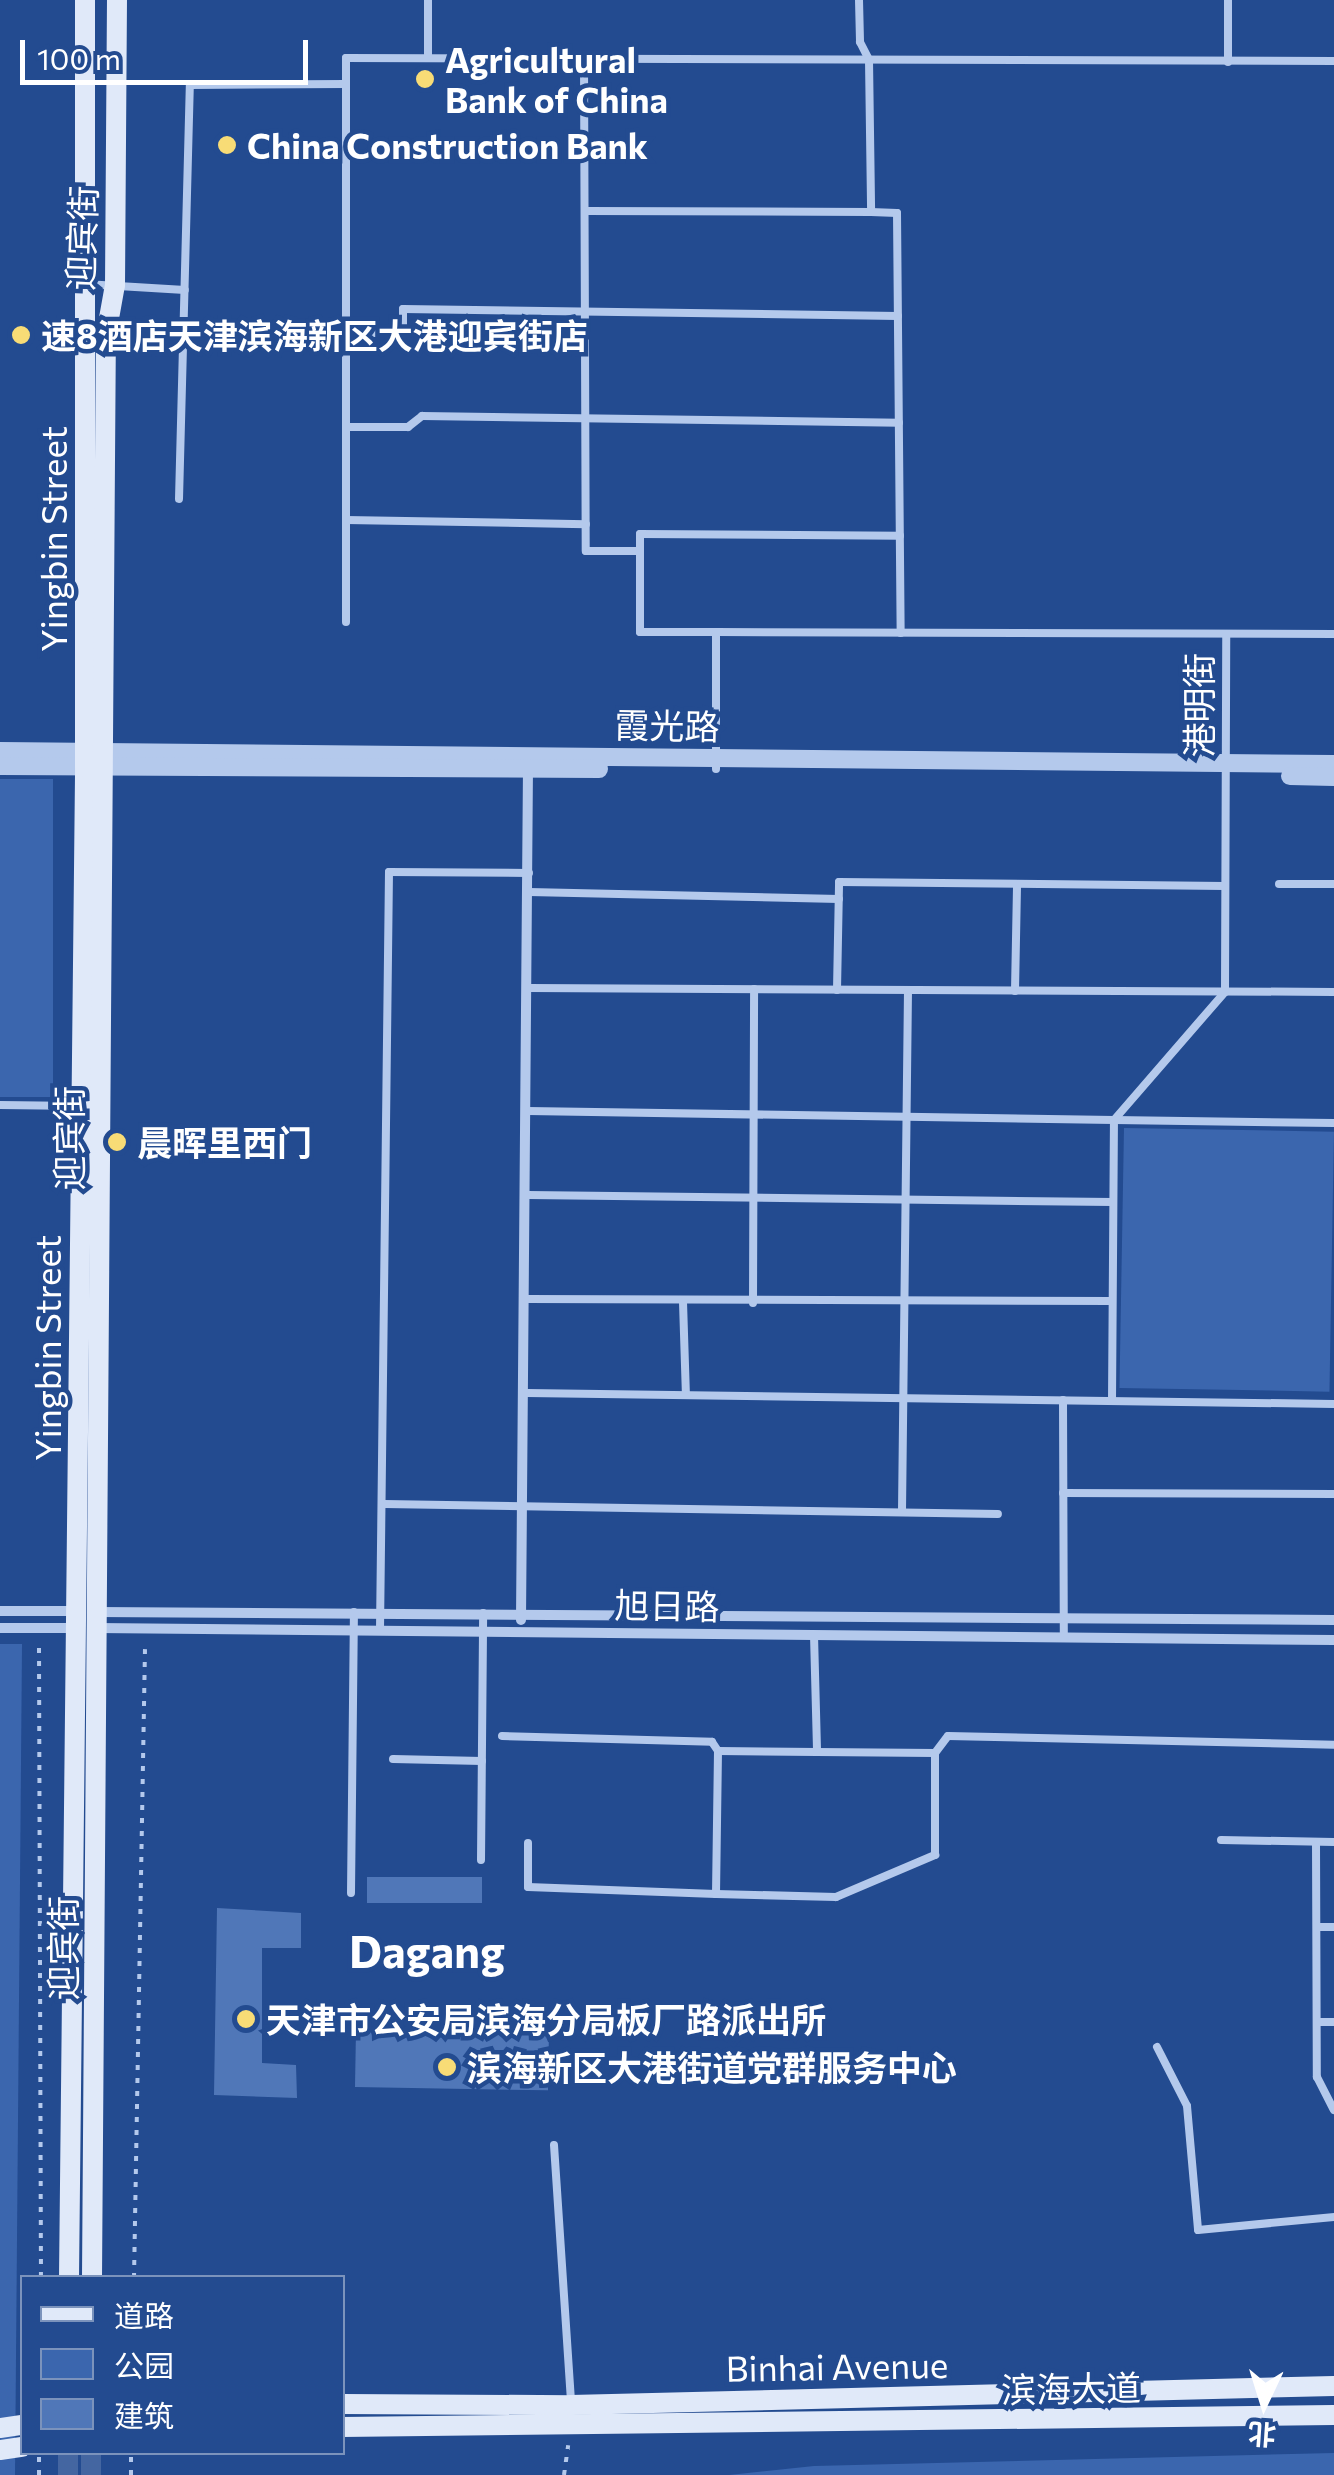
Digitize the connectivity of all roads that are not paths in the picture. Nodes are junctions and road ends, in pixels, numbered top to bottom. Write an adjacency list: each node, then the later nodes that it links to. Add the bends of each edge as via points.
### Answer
1 (84, 0): 14 (main road, Yingbin Street)
2 (117, 0): 15 (main road, 迎宾街)
3 (428, 0): 6 (lane)
4 (859, 0): 8 (lane, via 860,42)
5 (1228, 0): 10 (lane)
6 (428, 58): 7 (lane); 11 (lane, via 346,58)
7 (584, 59): 8 (lane); 12 (lane)
8 (869, 60): 10 (lane); 13 (lane)
9 (1334, 61): 10 (lane)
10 (1228, 62)
11 (346, 84): 16 (lane, via 190,85); 19 (lane)
12 (586, 211): 13 (lane); 17 (lane)
13 (871, 212): 18 (lane, via 896,214)
14 (81, 284): 15 (lane); 34 (main road, Yingbin Street)
15 (115, 285): 16 (lane); 34 (main road, 迎宾街, via 106,335)
16 (185, 290): 23 (lane)
17 (586, 312): 18 (lane); 19 (lane, via 402,309 403,334); 20 (lane)
18 (898, 316): 21 (lane)
19 (348, 332): 22 (lane)
20 (586, 420): 21 (lane); 22 (lane, via 422,416 408,427); 25 (lane)
21 (899, 423): 26 (lane)
22 (346, 426): 24 (lane)
23 (179, 499)
24 (346, 520): 25 (lane); 28 (lane)
25 (586, 524): 27 (lane, via 586,550)
26 (900, 536): 27 (lane, via 640,534); 30 (lane)
27 (640, 550): 29 (lane, via 640,632)
28 (346, 622)
29 (716, 632): 30 (lane); 36 (lane)
30 (901, 633): 31 (lane)
31 (1226, 634): 32 (lane); 39 (lane, 港明街)
32 (1334, 634)
33 (0, 751): 34 (street, 霞光路)
34 (94, 759): 35 (street, 霞光路); 38 (street, 霞光路); 56 (main road, Yingbin Street); 89 (main road, 迎宾街)
35 (528, 762): 36 (street, 霞光路); 41 (street)
36 (716, 763): 39 (street, 霞光路)
37 (1334, 764): 39 (street, 霞光路)
38 (0, 766)
39 (1226, 769): 40 (street, 霞光路); 45 (lane, 港明街)
40 (1334, 777)
41 (529, 872): 46 (street); 79 (lane, via 389,872)
42 (1280, 884): 43 (lane)
43 (1334, 884)
44 (1017, 885): 45 (lane); 47 (lane, via 839,882); 52 (lane)
45 (1225, 886): 53 (lane, 港明街)
46 (529, 892): 47 (lane); 48 (street)
47 (839, 899): 50 (lane)
48 (528, 988): 49 (lane); 57 (street)
49 (754, 989): 50 (lane); 58 (lane)
50 (837, 990): 51 (lane)
51 (908, 990): 52 (lane); 59 (lane)
52 (1015, 991): 53 (lane)
53 (1226, 992): 54 (lane); 60 (lane)
54 (1334, 992)
55 (0, 1105): 56 (lane)
56 (81, 1106): 89 (main road, Yingbin Street)
57 (528, 1111): 58 (lane); 62 (street)
58 (754, 1115): 59 (lane); 63 (lane)
59 (908, 1117): 60 (lane); 64 (lane)
60 (1114, 1120): 61 (lane); 65 (lane)
61 (1334, 1123)
62 (528, 1195): 63 (lane); 66 (street)
63 (754, 1198): 64 (lane); 70 (lane)
64 (907, 1200): 65 (lane); 69 (lane)
65 (1113, 1202): 67 (lane)
66 (528, 1299): 68 (lane); 71 (street)
67 (1112, 1301): 69 (lane); 75 (lane)
68 (683, 1302): 70 (lane); 72 (lane)
69 (905, 1302): 70 (lane); 73 (lane)
70 (753, 1303)
71 (527, 1393): 72 (lane); 80 (street)
72 (686, 1395): 73 (lane)
73 (904, 1398): 74 (lane); 81 (lane)
74 (1063, 1400): 75 (lane); 77 (lane)
75 (1112, 1400): 76 (lane)
76 (1334, 1404)
77 (1064, 1493): 78 (lane); 88 (lane)
78 (1334, 1494)
79 (384, 1504): 80 (lane); 85 (lane)
80 (524, 1506): 81 (lane); 87 (street)
81 (902, 1511): 82 (lane)
82 (998, 1514)
83 (0, 1612): 89 (street, 旭日路)
84 (354, 1612): 85 (street, 旭日路); 89 (street, 旭日路); 92 (lane)
85 (381, 1612): 86 (street, 旭日路); 93 (lane)
86 (483, 1613): 87 (street, 旭日路); 94 (lane)
87 (521, 1614): 88 (street, 旭日路); 95 (street)
88 (1064, 1618): 90 (street, 旭日路); 97 (lane)
89 (88, 1620): 91 (street, 旭日路); 92 (street, 旭日路); 121 (main road, Yingbin Street); 122 (main road, 迎宾街)
90 (1334, 1620)
91 (0, 1628)
92 (353, 1630): 93 (street, 旭日路); 111 (lane)
93 (380, 1630): 94 (street, 旭日路)
94 (482, 1630): 95 (street, 旭日路); 105 (lane)
95 (520, 1630): 96 (street, 旭日路)
96 (814, 1635): 97 (street, 旭日路); 102 (lane)
97 (1064, 1636): 98 (street, 旭日路)
98 (1334, 1640)
99 (502, 1736): 101 (lane, via 712,1742)
100 (1334, 1746): 103 (lane, via 948,1736)
101 (718, 1751): 102 (lane); 112 (lane)
102 (817, 1752): 103 (lane)
103 (936, 1753): 112 (lane, via 935,1855 836,1898)
104 (393, 1759): 105 (lane)
105 (482, 1761): 110 (lane)
106 (1221, 1840): 107 (lane)
107 (1316, 1842): 108 (lane); 113 (lane)
108 (1334, 1842)
109 (528, 1843): 112 (lane, via 528,1888)
110 (481, 1860)
111 (351, 1893)
112 (716, 1894)
113 (1316, 1927): 114 (lane); 115 (lane)
114 (1334, 1927)
115 (1317, 2022): 116 (lane); 118 (lane, via 1317,2077)
116 (1334, 2022)
117 (1157, 2047): 120 (lane, via 1188,2106 1198,2230)
118 (1334, 2110)
119 (554, 2145): 125 (lane)
120 (1334, 2217)
121 (70, 2275)
122 (92, 2275)
123 (1334, 2386): 125 (main road, Binhai Avenue)
124 (345, 2404): 125 (main road, Binhai Avenue)
125 (571, 2405): 128 (lane)
126 (1334, 2414): 128 (main road, 滨海大道)
127 (345, 2427): 128 (main road, 滨海大道)
128 (570, 2428)

